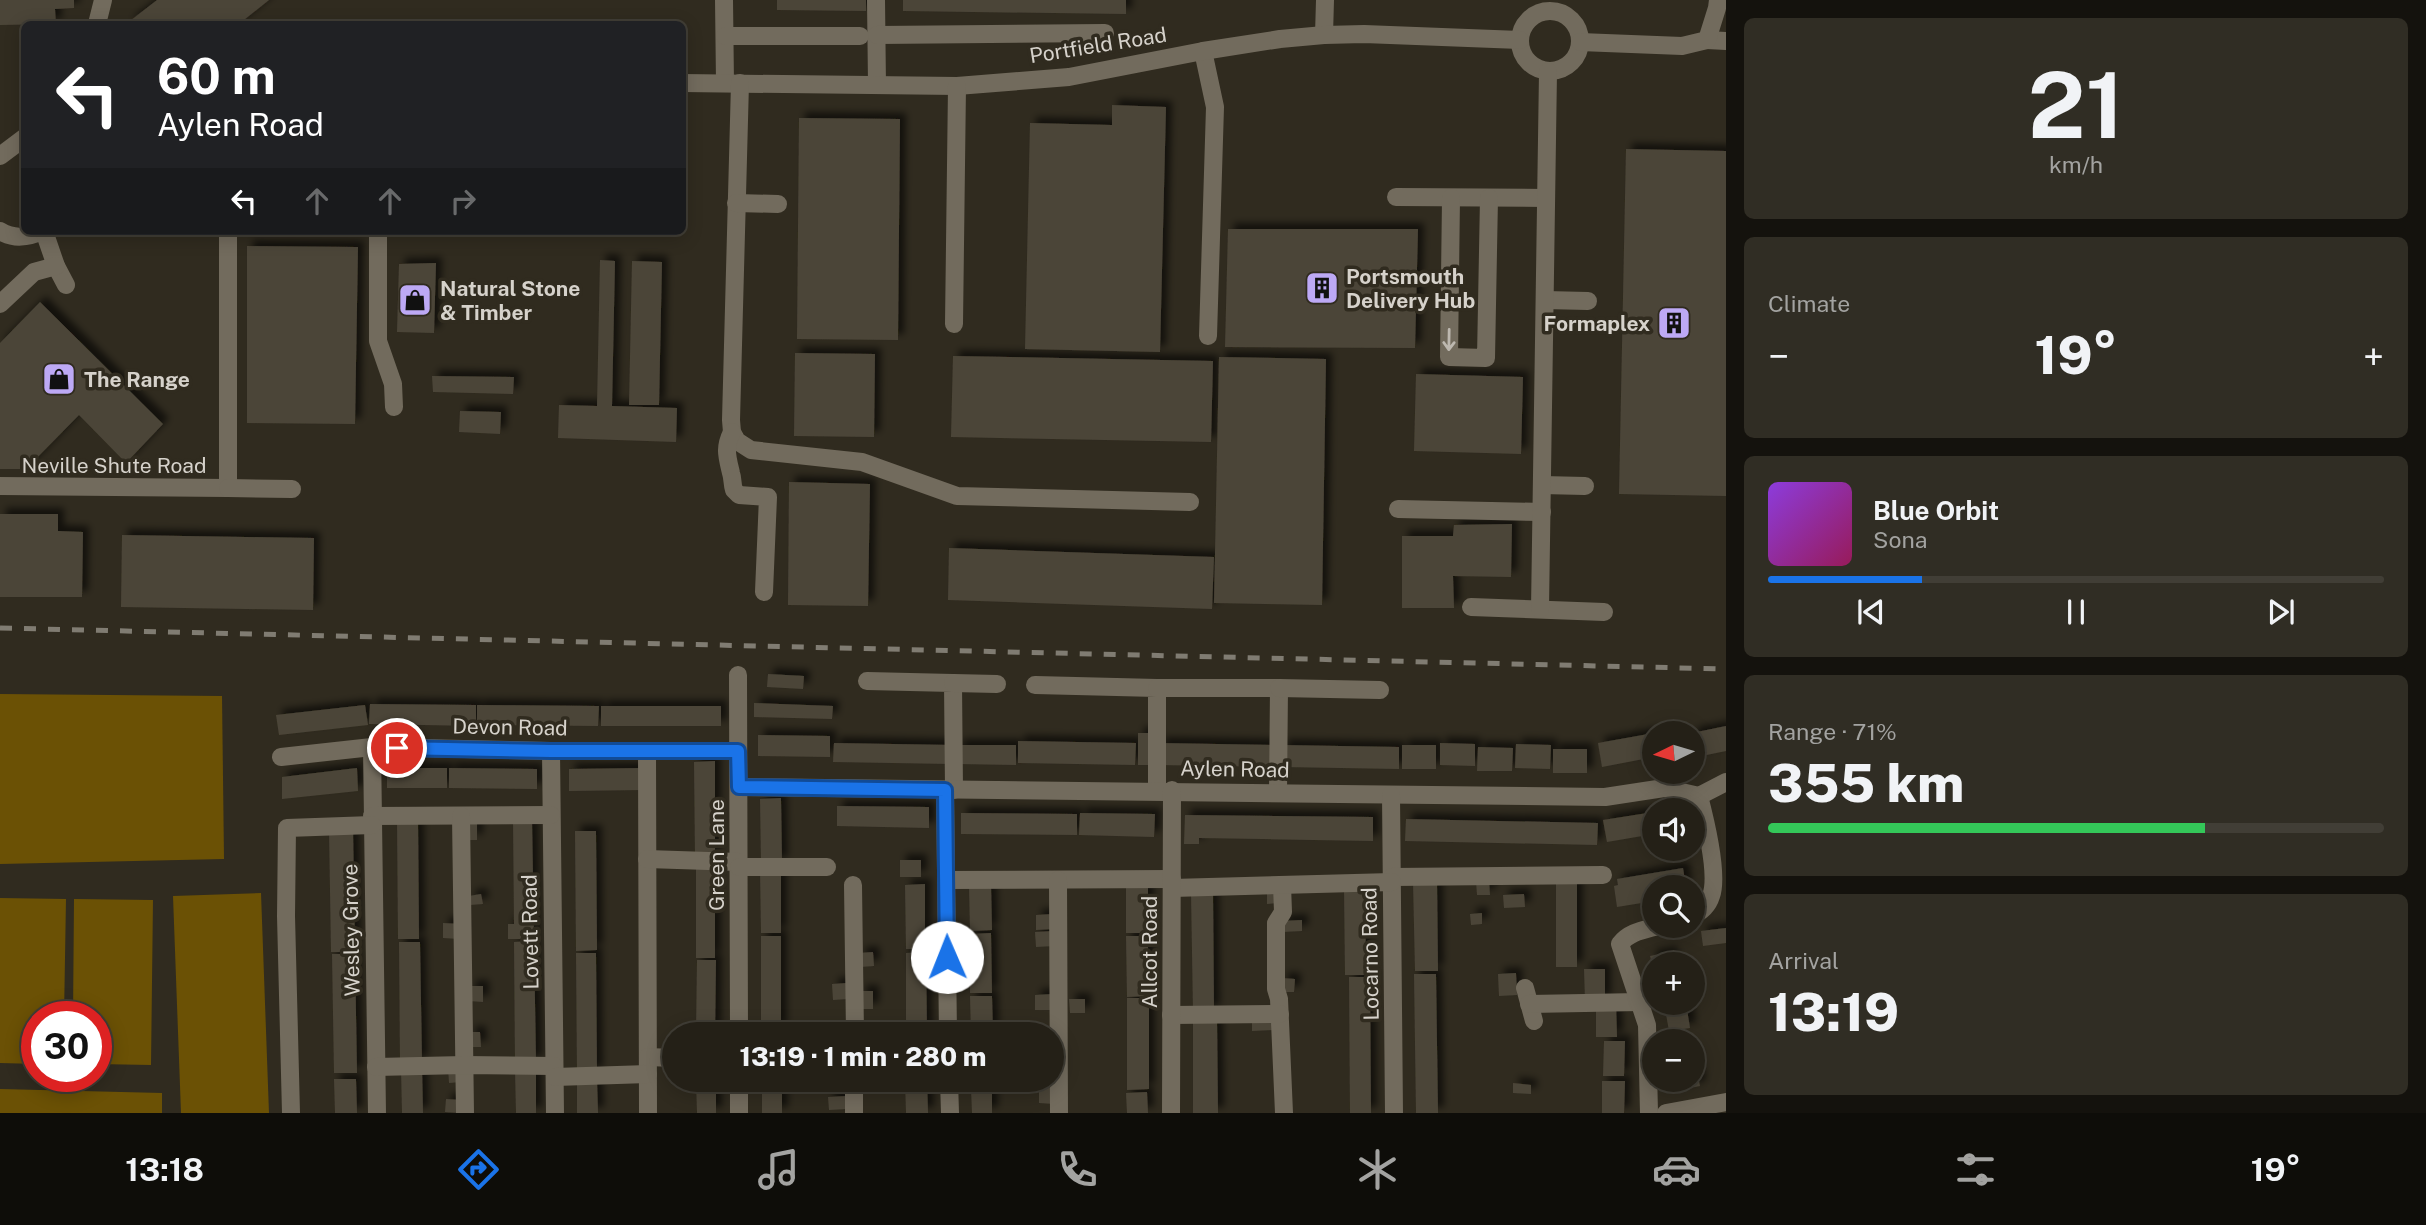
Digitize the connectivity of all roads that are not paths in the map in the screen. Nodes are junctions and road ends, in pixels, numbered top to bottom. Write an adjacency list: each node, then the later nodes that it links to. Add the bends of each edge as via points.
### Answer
1 (103, 0): 7 (street)
2 (724, 0): 10 (street)
3 (876, 0): 11 (street)
4 (1325, 0): 9 (street)
5 (1718, 4): 13 (street)
6 (1553, 6): 12 (street, via 1528,21); 15 (street, via 1571,20)
7 (98, 21)
8 (1105, 33): 11 (street)
9 (1324, 35): 12 (street, Portfield Road); 16 (street, Portfield Road)
10 (725, 36): 11 (street); 19 (street)
11 (869, 36): 20 (street)
12 (1520, 40): 17 (street, via 1530,63)
13 (1707, 40): 14 (street); 15 (street, via 1682,46)
14 (1726, 41)
15 (1580, 42): 17 (street, via 1573,61)
16 (1203, 51): 21 (street, Portfield Road, via 1069,77); 41 (street, via 1215,107)
17 (1548, 72): 27 (street)
18 (686, 83): 19 (street, Portfield Road)
19 (732, 83): 20 (street, Portfield Road); 28 (street)
20 (877, 85): 21 (street, Portfield Road)
21 (957, 86): 40 (street)
22 (21, 140): 23 (street)
23 (0, 156)
24 (1396, 197): 25 (street)
25 (1451, 198): 26 (street); 26 (street, one-way to 26, via 1448,357 1486,358)
26 (1489, 198): 27 (street)
27 (1546, 198): 37 (street)
28 (736, 202): 29 (street); 43 (street)
29 (778, 204)
30 (0, 231): 31 (street, via 9,236)
31 (30, 235)
32 (45, 235): 35 (street)
33 (228, 235): 49 (street, Neville Shute Road)
34 (378, 235): 42 (street, via 378,341 393,384)
35 (55, 266): 36 (street); 39 (street, via 34,272)
36 (66, 285)
37 (1545, 300): 38 (street); 46 (street)
38 (1588, 301)
39 (0, 303)
40 (954, 324)
41 (1208, 336)
42 (394, 407)
43 (732, 432): 44 (street); 45 (street, via 726,457)
44 (743, 447): 45 (street); 51 (street, via 862,462 957,496)
45 (732, 475): 54 (street, via 739,495 768,497)
46 (1542, 485): 48 (street); 53 (street)
47 (0, 486): 49 (street, Neville Shute Road)
48 (1584, 486)
49 (228, 488): 50 (street, Neville Shute Road)
50 (292, 489)
51 (1190, 502)
52 (1398, 509): 53 (street)
53 (1542, 512): 56 (street)
54 (764, 592)
55 (1471, 607): 56 (street)
56 (1540, 609): 57 (street)
57 (1604, 612)
58 (738, 676): 69 (street, Green Lane)
59 (867, 681): 60 (street)
60 (953, 683): 61 (street); 73 (street)
61 (997, 684)
62 (1035, 685): 63 (street)
63 (1157, 688): 64 (street); 74 (street, Allcot Road)
64 (1279, 688): 65 (street); 75 (street)
65 (1380, 690)
66 (372, 747): 67 (street, Devon Road); 70 (street, Devon Road); 80 (street, Wesley Grove)
67 (551, 751): 68 (street, Devon Road); 78 (street, Lovett Road)
68 (647, 751): 69 (street, Devon Road); 81 (street)
69 (738, 751): 72 (street, Green Lane)
70 (281, 757)
71 (1726, 782): 77 (street)
72 (739, 787): 73 (street, Aylen Road); 82 (street, Green Lane)
73 (949, 790): 74 (street, Aylen Road); 85 (street)
74 (1165, 790): 75 (street, Aylen Road); 88 (street, Allcot Road)
75 (1278, 793): 76 (street, Aylen Road)
76 (1391, 795): 77 (street, Aylen Road, via 1605,797 1664,788); 87 (street, Locarno Road)
77 (1699, 796): 91 (street, via 1714,880)
78 (551, 815): 79 (street); 104 (street, Lovett Road)
79 (461, 816): 80 (street); 101 (street)
80 (372, 820): 103 (street, Wesley Grove); 109 (street, via 287,828)
81 (647, 859): 82 (street); 102 (street)
82 (739, 864): 83 (street); 97 (street, Green Lane)
83 (827, 867)
84 (1603, 875): 87 (street)
85 (946, 880): 86 (street); 99 (street)
86 (1058, 880): 88 (street); 117 (street)
87 (1392, 880): 90 (street); 120 (street, Locarno Road)
88 (1172, 883): 90 (street); 96 (street, Allcot Road)
89 (853, 885): 98 (street)
90 (1282, 885): 95 (street, via 1283,912 1276,923)
91 (1705, 906)
92 (1642, 930): 93 (street, via 1620,944)
93 (1640, 1002): 94 (street); 121 (street, via 1647,1025)
94 (1530, 1004)
95 (1280, 1014): 96 (street); 119 (street)
96 (1171, 1015): 118 (street, Allcot Road)
97 (739, 1022)
98 (855, 1022)
99 (948, 1022)
100 (662, 1062): 102 (street)
101 (464, 1065): 103 (street); 104 (street); 111 (street)
102 (648, 1066): 104 (street); 113 (street)
103 (376, 1067): 110 (street, Wesley Grove)
104 (554, 1072): 112 (street, Lovett Road)
105 (739, 1092): 114 (street)
106 (854, 1092): 115 (street)
107 (949, 1092): 116 (street)
108 (1726, 1102): 122 (street)
109 (291, 1113)
110 (377, 1113)
111 (465, 1113)
112 (555, 1113)
113 (648, 1113)
114 (739, 1113)
115 (854, 1113)
116 (950, 1113)
117 (1059, 1113)
118 (1171, 1113)
119 (1284, 1113)
120 (1395, 1113)
121 (1649, 1113)
122 (1666, 1113)

